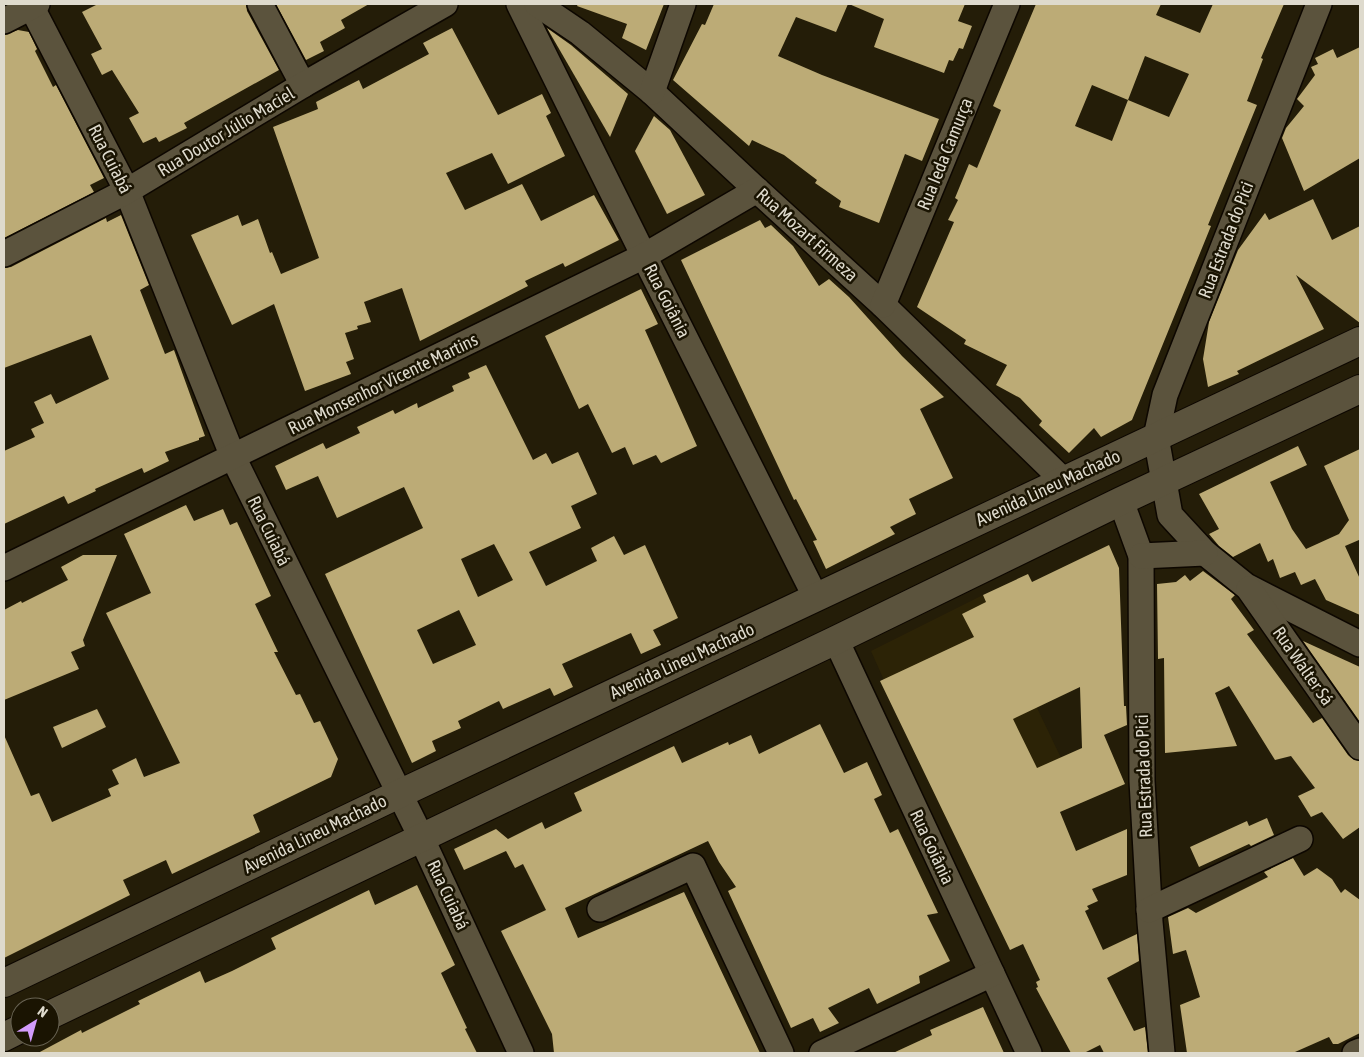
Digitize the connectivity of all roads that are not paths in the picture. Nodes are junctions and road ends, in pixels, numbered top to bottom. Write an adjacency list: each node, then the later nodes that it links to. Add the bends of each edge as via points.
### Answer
1 (260, 4): 10 (street)
2 (445, 4): 10 (street, Rua Doutor Júlio Maciel)
3 (519, 4): 15 (street, Rua Goiânia)
4 (538, 4): 11 (street, Rua Mozart Firmeza, via 580,33)
5 (683, 4): 11 (street)
6 (1007, 4): 16 (street, Rua Ieda Camurça)
7 (1318, 4): 19 (street, Rua Estrada do Pici, via 1165,395)
8 (33, 5): 9 (street); 13 (street, Rua Cuiabá)
9 (4, 21)
10 (303, 85): 13 (street, Rua Doutor Júlio Maciel)
11 (652, 92): 12 (street, Rua Mozart Firmeza)
12 (757, 190): 15 (street, Rua Monsenhor Vicente Martins); 16 (street, Rua Mozart Firmeza)
13 (127, 191): 14 (street, Rua Doutor Júlio Maciel); 20 (street, Rua Cuiabá)
14 (4, 254)
15 (644, 256): 20 (street, Rua Monsenhor Vicente Martins); 28 (street, Rua Goiânia)
16 (883, 305): 22 (street, Rua Mozart Firmeza)
17 (1360, 341): 19 (street, Avenida Lineu Machado)
18 (1360, 390): 21 (street)
19 (1156, 437): 21 (street, Rua Estrada do Pici); 22 (street, Avenida Lineu Machado)
20 (233, 457): 26 (street, Rua Monsenhor Vicente Martins); 32 (street, Rua Cuiabá)
21 (1165, 480): 23 (street); 24 (street, via 1170,515)
22 (1064, 481): 28 (street, Avenida Lineu Machado)
23 (1121, 501): 25 (street, Rua Estrada do Pici); 29 (street)
24 (1205, 553): 25 (street); 27 (street)
25 (1141, 556): 36 (street, Rua Estrada do Pici, via 1142,781)
26 (4, 568)
27 (1246, 586): 30 (street); 31 (street, Rua Walter Sá)
28 (816, 598): 32 (street, Avenida Lineu Machado)
29 (836, 640): 33 (street); 37 (street, Rua Goiânia)
30 (1360, 644)
31 (1360, 747)
32 (399, 794): 33 (street, Rua Cuiabá); 38 (street, Avenida Lineu Machado)
33 (421, 837): 39 (street); 41 (street, Rua Cuiabá)
34 (1300, 839): 36 (street)
35 (600, 909): 42 (street, via 693,866)
36 (1149, 910): 45 (street, Rua Estrada do Pici)
37 (992, 974): 43 (street); 44 (street, Rua Goiânia)
38 (4, 983)
39 (60, 1010)
40 (1360, 1051): 46 (street)
41 (522, 1053)
42 (781, 1053)
43 (822, 1053)
44 (1029, 1053)
45 (1162, 1053)
46 (1355, 1053)

